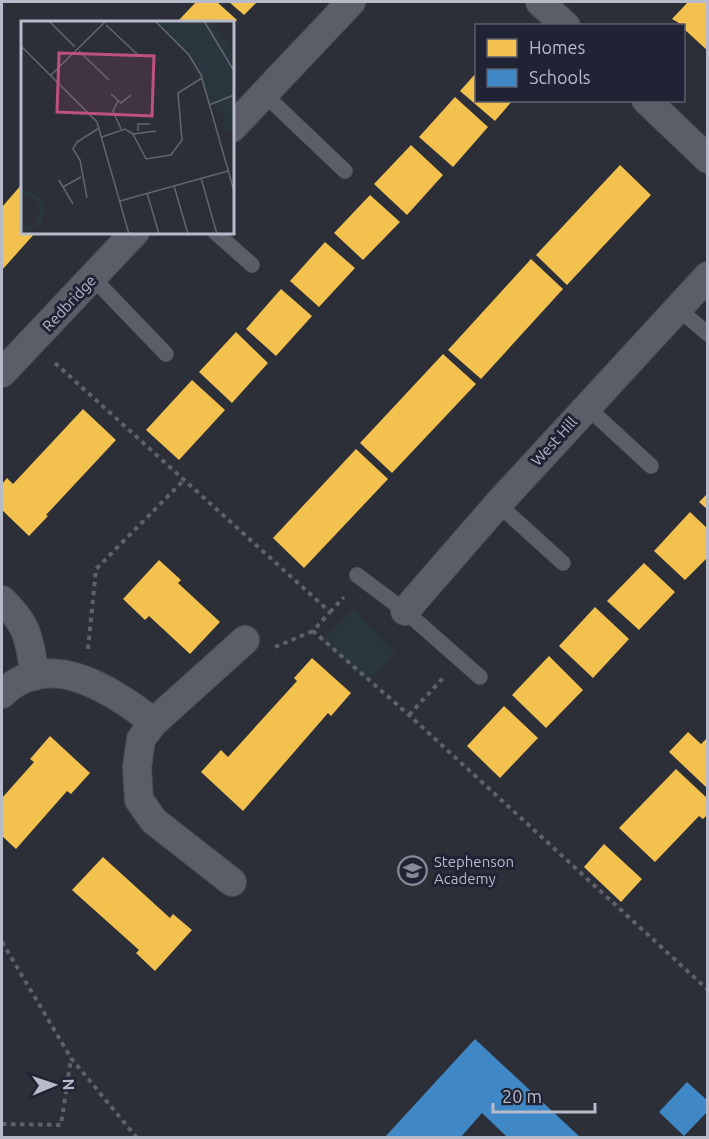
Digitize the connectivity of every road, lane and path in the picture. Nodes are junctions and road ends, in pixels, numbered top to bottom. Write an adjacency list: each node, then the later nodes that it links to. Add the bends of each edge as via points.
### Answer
1 (351, 2): 4 (street)
2 (540, 2): 3 (street)
3 (564, 24)
4 (264, 94): 6 (street); 8 (lane)
5 (648, 102): 7 (street)
6 (234, 126)
7 (708, 159)
8 (345, 171)
9 (133, 234): 13 (street, Redbridge)
10 (217, 234): 11 (lane)
11 (252, 265)
12 (708, 276): 14 (street, West Hill)
13 (93, 278): 16 (street, Redbridge); 17 (lane)
14 (676, 307): 15 (lane); 19 (street, West Hill)
15 (708, 334)
16 (32, 342): 18 (street, Redbridge); 21 (path)
17 (166, 354)
18 (2, 373)
19 (586, 406): 20 (lane); 22 (street, West Hill)
20 (651, 466)
21 (183, 481): 31 (path, via 96,570); 33 (path, via 330,612 313,631)
22 (498, 504): 23 (lane); 26 (street, West Hill)
23 (563, 563)
24 (357, 575): 26 (lane)
25 (2, 600): 29 (street, via 20,617 30,639)
26 (405, 611): 28 (lane)
27 (245, 640): 34 (street)
28 (460, 660): 30 (lane); 33 (path)
29 (35, 676): 31 (street, via 57,673); 32 (street, via 8,687)
30 (480, 677)
31 (84, 679): 34 (street)
32 (2, 694)
33 (409, 715): 37 (path)
34 (154, 722): 35 (street, via 141,739 137,767 139,800 154,821)
35 (232, 882)
36 (2, 942): 38 (path)
37 (708, 990)
38 (71, 1059): 39 (path, via 61,1125); 40 (path)
39 (2, 1124)
40 (137, 1137)

